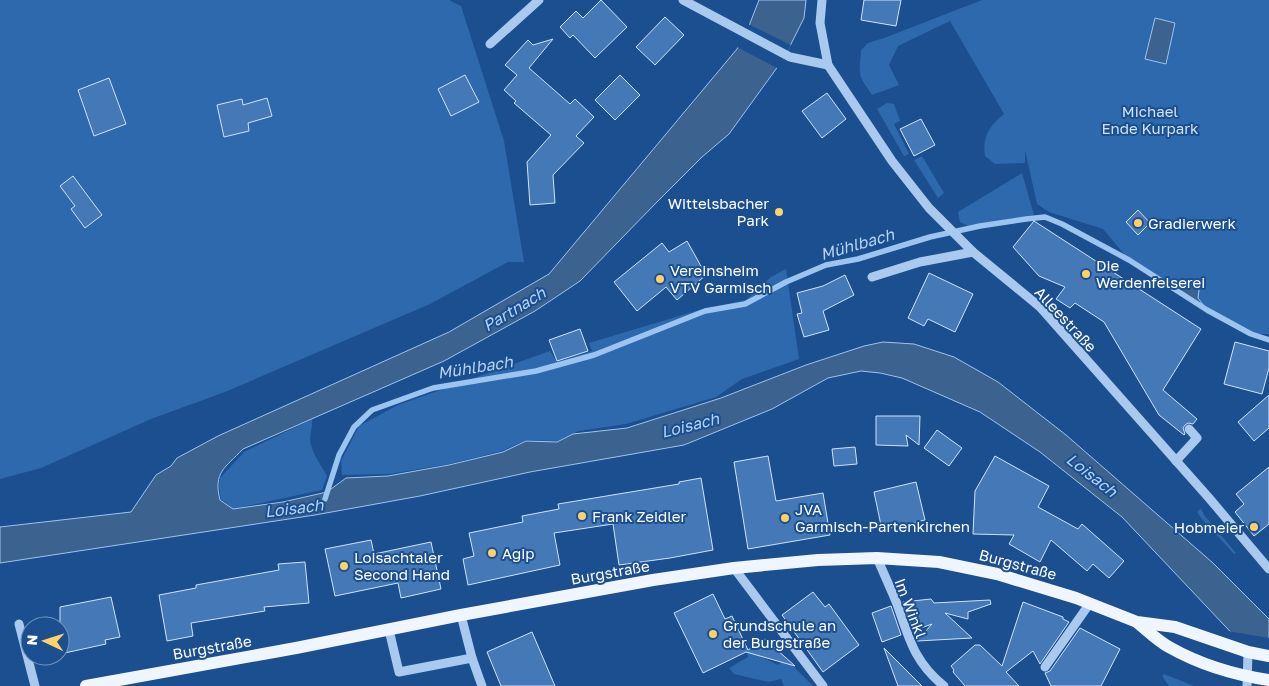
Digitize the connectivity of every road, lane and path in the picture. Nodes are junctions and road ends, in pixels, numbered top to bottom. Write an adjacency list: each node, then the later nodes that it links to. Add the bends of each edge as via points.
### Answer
1 (539, 0): 4 (street)
2 (684, 0): 5 (street, via 790,57)
3 (822, 0): 5 (street, via 820,23)
4 (490, 44)
5 (828, 65): 6 (street, Alleestraße, via 892,161 929,208)
6 (973, 252): 7 (street, via 920,262); 9 (street, Alleestraße, via 1040,307)
7 (872, 277)
8 (1189, 429): 9 (street, via 1197,438)
9 (1176, 461): 12 (street, Alleestraße)
10 (877, 558): 11 (main road, Burgstraße, via 807,560); 13 (main road, Burgstraße, via 939,562 997,574); 29 (street, Im Winkl, via 912,650)
11 (734, 568): 14 (main road, Burgstraße); 28 (street)
12 (1269, 569)
13 (1090, 603): 15 (main road, Burgstraße); 21 (street)
14 (461, 615): 17 (main road, Burgstraße); 20 (street)
15 (1137, 622): 18 (main road, Burgstraße, via 1175,627); 24 (main road, Burgstraße, via 1168,646)
16 (19, 624): 25 (street)
17 (389, 630): 20 (street, via 399,672); 23 (main road, Burgstraße)
18 (1248, 652): 19 (main road, Burgstraße); 24 (street)
19 (1269, 656)
20 (472, 658): 27 (street)
21 (1045, 667)
22 (1269, 680): 24 (main road, Burgstraße)
23 (142, 681): 26 (main road, Burgstraße)
24 (1246, 681)
25 (35, 686)
26 (86, 686)
27 (482, 686)
28 (823, 686)
29 (944, 686)

